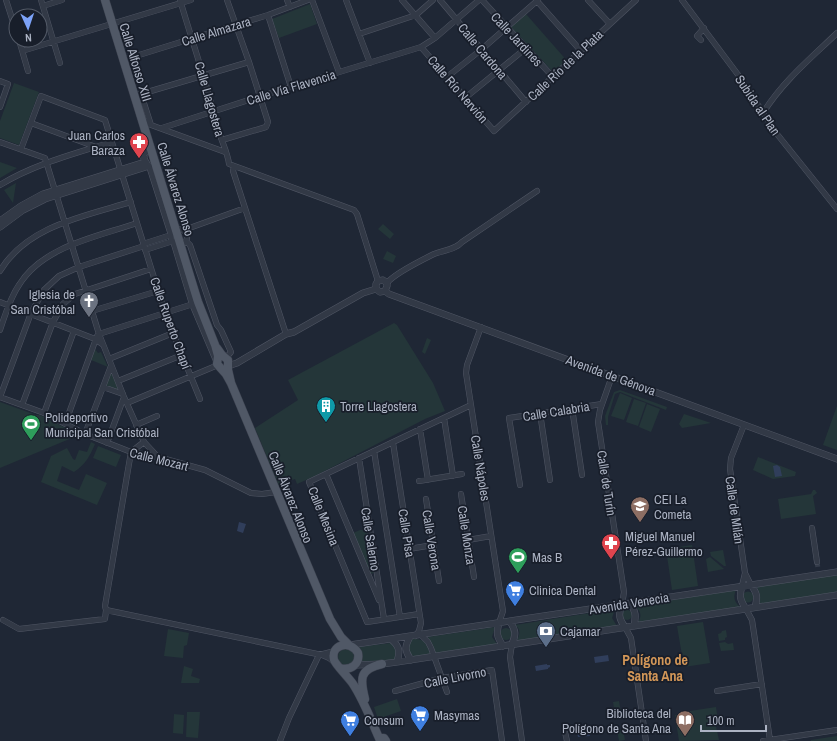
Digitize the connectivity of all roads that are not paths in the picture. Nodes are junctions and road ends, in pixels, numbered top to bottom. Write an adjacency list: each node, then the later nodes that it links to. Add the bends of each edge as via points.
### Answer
1 (41, 0): 20 (street)
2 (62, 0): 20 (street)
3 (105, 0): 25 (main road, Calle Alfonso XIII)
4 (191, 0): 19 (street)
5 (228, 0): 27 (street)
6 (287, 0): 21 (street)
7 (308, 0): 21 (street, Calle Almazara)
8 (312, 0): 48 (street)
9 (346, 0): 31 (street)
10 (402, 0): 23 (street)
11 (433, 0): 23 (street)
12 (440, 0): 24 (street, Calle Cardona)
13 (479, 0): 24 (street, Calle Vía Flavencia)
14 (482, 0): 28 (street, Calle Jardines)
15 (537, 0): 28 (street); 41 (street)
16 (589, 0): 26 (street)
17 (636, 0): 26 (street, Calle Río de la Plata)
18 (682, 0): 29 (street, Subida al Plan)
19 (180, 2): 25 (street); 33 (street, Calle Llagostera)
20 (43, 6): 35 (street)
21 (290, 7): 22 (street, Calle Almazara)
22 (268, 15): 27 (street, Calle Almazara); 53 (street)
23 (416, 15): 31 (street); 32 (street)
24 (456, 19): 32 (street, Calle Vía Flavencia); 39 (street, Calle Cardona)
25 (112, 24): 35 (street); 42 (main road, Calle Alfonso XIII)
26 (610, 24): 41 (street, Calle Río de la Plata)
27 (236, 26): 33 (street, Calle Almazara); 43 (street)
28 (506, 28): 38 (street, Calle Jardines); 39 (street)
29 (704, 28): 34 (street, via 697,36); 60 (street, Subida al Plan, via 740,76)
30 (837, 33): 60 (street, via 788,79)
31 (359, 34): 45 (street)
32 (435, 38): 36 (street, Calle Vía Flavencia)
33 (192, 39): 42 (street, Calle Almazara); 49 (street, Calle Llagostera)
34 (701, 40)
35 (54, 42): 40 (street); 44 (street)
36 (421, 47): 45 (street, Calle Vía Flavencia); 51 (street, Calle Río Nervión)
37 (21, 48): 40 (street)
38 (526, 48): 46 (street); 50 (street, Calle Jardines)
39 (482, 49): 46 (street, Calle Cardona); 51 (street)
40 (22, 51): 47 (street)
41 (581, 51): 50 (street, Calle Río de la Plata)
42 (123, 60): 54 (main road, Calle Alfonso XIII)
43 (249, 62): 49 (street); 55 (street)
44 (60, 63)
45 (370, 63): 48 (street, Calle Vía Flavencia)
46 (500, 70): 56 (street); 57 (street, Calle Cardona)
47 (28, 71)
48 (339, 72): 53 (street, Calle Vía Flavencia)
49 (204, 76): 54 (street); 59 (street, Calle Llagostera)
50 (552, 77): 57 (street, Calle Río de la Plata)
51 (447, 78): 56 (street, Calle Río Nervión)
52 (0, 81): 58 (street, via 8,84)
53 (291, 87): 55 (street, Calle Vía Flavencia)
54 (138, 95): 62 (street); 62 (main road, Calle Alfonso XIII, via 142,120)
55 (261, 96): 59 (street, Calle Vía Flavencia); 65 (street, via 268,122 266,127)
56 (465, 98): 64 (street, Calle Río Nervión)
57 (526, 102): 64 (street, Calle Río de la Plata)
58 (0, 107)
59 (214, 112): 63 (street, Calle Vía Flavencia); 65 (street, Calle Llagostera)
60 (763, 113): 81 (street, Subida al Plan)
61 (31, 123): 67 (street, Calle Ruperto Chapí, via 41,96 105,120); 68 (street); 70 (street)
62 (148, 127): 63 (street); 69 (main road, Calle Álvarez Alonso)
63 (162, 128): 71 (street)
64 (494, 131)
65 (222, 140): 71 (street, Calle Llagostera)
66 (0, 142): 70 (street)
67 (112, 142): 68 (street); 75 (street, Calle Ruperto Chapí)
68 (96, 147): 72 (street)
69 (150, 148): 73 (main road, Calle Álvarez Alonso); 73 (street, via 144,154)
70 (21, 150): 72 (street, via 45,158)
71 (225, 152): 74 (street, Calle Llagostera, via 228,164)
72 (47, 163): 76 (street); 78 (street)
73 (150, 164): 75 (street); 87 (main road, Calle Álvarez Alonso)
74 (234, 167): 80 (street, Calle Llagostera, via 233,171); 94 (street, via 354,210)
75 (121, 172): 78 (street); 79 (street, Calle Ruperto Chapí)
76 (0, 185)
77 (537, 191): 95 (street, via 458,247 434,254)
78 (57, 192): 82 (street, via 24,203); 83 (street); 85 (street, via 15,215)
79 (130, 202): 83 (street); 84 (street, Calle Ruperto Chapí)
80 (245, 208): 86 (street); 112 (street, Calle Llagostera)
81 (837, 209)
82 (0, 221)
83 (66, 222): 89 (street); 93 (street, via 40,232 17,250)
84 (137, 223): 89 (street); 90 (street, Calle Ruperto Chapí)
85 (0, 227)
86 (184, 230): 87 (street); 88 (street, via 187,235)
87 (173, 232): 88 (main road, Calle Álvarez Alonso); 90 (street)
88 (179, 242): 90 (street); 101 (main road, Calle Álvarez Alonso); 118 (street, Calle Álvarez Alonso, via 190,245 217,325 221,330)
89 (73, 245): 91 (street); 102 (street, via 55,252 39,263 20,284)
90 (144, 247): 91 (street); 92 (street, Calle Ruperto Chapí)
91 (79, 267): 97 (street); 104 (street, via 59,276 44,290)
92 (151, 269): 97 (street); 98 (street, Calle Ruperto Chapí)
93 (0, 271)
94 (378, 281): 95 (street, via 383,280); 96 (street)
95 (387, 283): 99 (street)
96 (376, 289): 99 (street, via 380,292); 112 (street, via 363,293)
97 (86, 290): 103 (street); 106 (street, via 75,294 63,304)
98 (158, 291): 103 (street); 105 (street, Calle Ruperto Chapí)
99 (385, 291): 107 (street, Avenida de Génova)
100 (0, 302): 102 (street)
101 (195, 303): 105 (street); 118 (street, Calle Álvarez Alonso); 118 (main road, Calle Álvarez Alonso)
102 (9, 305): 104 (street); 108 (street)
103 (92, 311): 111 (street)
104 (31, 313): 106 (street); 126 (street)
105 (165, 313): 110 (street, Calle Ruperto Chapí); 111 (street)
106 (53, 322): 109 (street); 130 (street)
107 (481, 327): 120 (street, Avenida de Génova); 131 (street, Calle Nápoles, via 467,367)
108 (0, 330)
109 (74, 331): 113 (street); 133 (street)
110 (173, 333): 116 (street, Calle Ruperto Chapí); 117 (street)
111 (99, 334): 113 (street); 114 (street)
112 (286, 334): 115 (street)
113 (95, 339): 114 (street); 137 (street)
114 (103, 344): 117 (street)
115 (254, 354): 118 (street, via 237,363); 123 (street, via 247,362 231,371)
116 (182, 355): 121 (street, Calle Ruperto Chapí); 122 (street)
117 (109, 360): 119 (street)
118 (222, 363): 121 (street); 123 (main road, Calle Álvarez Alonso)
119 (111, 366): 122 (street); 124 (street)
120 (612, 376): 129 (street, Calle de Turín); 139 (street, Avenida de Génova)
121 (191, 377): 127 (street, Calle Ruperto Chapí); 128 (street)
122 (118, 381): 125 (street)
123 (231, 381): 158 (main road, Calle Álvarez Alonso)
124 (103, 387): 125 (street); 141 (street)
125 (124, 395): 128 (street); 143 (street)
126 (0, 397): 130 (street, Calle Mozart)
127 (200, 399)
128 (127, 403): 138 (street)
129 (602, 404): 132 (street, Calle Calabria); 173 (street, Calle de Turín, via 598,426)
130 (22, 405): 133 (street, Calle Mozart)
131 (471, 405): 136 (street, Calle Mesina); 162 (street, Calle Nápoles)
132 (572, 408): 134 (street, Calle Calabria); 152 (street)
133 (44, 413): 137 (street, Calle Mozart)
134 (540, 413): 155 (street); 157 (street, Calle Calabria, via 509,418)
135 (157, 416): 138 (street)
136 (444, 418): 140 (street, Calle Mesina); 153 (street)
137 (65, 424): 141 (street, Calle Mozart)
138 (136, 425): 142 (street)
139 (744, 425): 149 (street, Avenida de Génova); 168 (street, Calle de Milán, via 730,469)
140 (420, 430): 144 (street, Calle Mesina); 154 (street)
141 (86, 434): 143 (street, Calle Mozart)
142 (144, 442): 146 (street); 147 (street)
143 (108, 443): 146 (street, Calle Mozart)
144 (393, 443): 145 (street, Calle Mesina); 165 (street, Calle Pisa)
145 (374, 450): 148 (street, Calle Mesina); 183 (street, Calle Pisa)
146 (132, 452): 147 (street, Calle Mozart); 180 (street)
147 (158, 457): 158 (street, Calle Mozart, via 205,470 251,493)
148 (359, 458): 150 (street, Calle Mesina); 178 (street, Calle Salerno)
149 (837, 459)
150 (326, 474): 178 (street); 184 (street, Calle Mesina, via 309,482 367,622)
151 (462, 474): 153 (street)
152 (582, 475)
153 (453, 476): 154 (street)
154 (428, 480): 156 (street)
155 (550, 480)
156 (419, 481)
157 (520, 485)
158 (276, 492): 186 (main road, Calle Álvarez Alonso)
159 (461, 494): 163 (street, Calle Monza)
160 (426, 499): 164 (street, Calle Verona)
161 (812, 528): 166 (street)
162 (491, 536): 163 (street); 181 (street, Calle Nápoles)
163 (468, 540): 169 (street, Calle Monza)
164 (433, 545): 165 (street); 170 (street, Calle Verona)
165 (409, 549): 182 (street, Calle Pisa)
166 (818, 562)
167 (837, 572): 171 (street, Avenida Venecia, via 819,571)
168 (745, 573): 171 (street, Calle de Milán); 172 (street, Calle de Milán)
169 (474, 577)
170 (439, 581)
171 (751, 585): 172 (street, Avenida Venecia); 177 (street, via 757,592)
172 (742, 586): 175 (street, Avenida Venecia); 179 (street, via 740,601)
173 (624, 592): 175 (street, Calle de Turín); 176 (street, Calle de Turín)
174 (837, 595): 177 (street, Avenida Venecia)
175 (630, 603): 176 (street, Avenida Venecia); 191 (street, via 635,611)
176 (622, 605): 188 (street, Avenida Venecia); 192 (street, via 619,613)
177 (755, 607): 179 (street, Avenida Venecia); 187 (street)
178 (382, 608): 184 (street, Calle Salerno)
179 (746, 609): 187 (street); 191 (street, Avenida Venecia)
180 (106, 610): 185 (street, via 105,619 19,629); 202 (street)
181 (503, 611): 188 (street, Calle Nápoles); 190 (street, Calle Nápoles)
182 (419, 614): 183 (street, Calle Mesina); 189 (street, Calle Pisa)
183 (400, 617): 184 (street, Calle Mesina)
184 (384, 619)
185 (3, 620)
186 (330, 620): 199 (main road, Calle Álvarez Alonso, via 341,637); 201 (main road, Calle Álvarez Alonso)
187 (752, 620): 211 (street)
188 (510, 622): 190 (street, Avenida Venecia); 198 (street, via 516,636)
189 (421, 623): 193 (street, via 426,631); 195 (street, via 419,631)
190 (500, 623): 193 (street, Avenida Venecia); 200 (street, via 497,632)
191 (634, 626): 192 (street, Avenida Venecia); 196 (street)
192 (625, 627): 196 (street); 198 (street, Avenida Venecia)
193 (432, 634): 194 (street, Avenida Venecia)
194 (421, 635): 195 (street, Avenida Venecia); 203 (street, via 428,642)
195 (411, 637): 197 (street, Avenida Venecia); 205 (street, via 405,645)
196 (631, 638): 224 (street)
197 (392, 640): 199 (street, Avenida Venecia); 206 (street, via 400,653)
198 (512, 644): 200 (street, Avenida Venecia); 204 (street)
199 (350, 645): 201 (main road, via 341,646); 209 (main road, via 358,653)
200 (503, 646): 203 (street, Avenida Venecia); 204 (street)
201 (336, 650): 202 (street); 208 (main road, via 334,656)
202 (319, 655): 208 (street, via 329,658); 220 (street)
203 (434, 656): 205 (street, Avenida Venecia); 210 (street)
204 (510, 657): 222 (street)
205 (412, 660): 206 (street, Avenida Venecia)
206 (397, 662): 207 (street, Avenida Venecia)
207 (382, 664): 209 (street, Avenida Venecia); 215 (main road, via 370,667 362,678 361,685)
208 (338, 665): 209 (main road, via 347,669); 215 (main road, via 354,685)
209 (355, 665): 215 (main road, via 357,684)
210 (442, 678): 212 (street, Calle Livorno); 214 (street); 221 (street, Calle Livorno, via 492,670)
211 (762, 684): 213 (street); 219 (street)
212 (395, 690)
213 (717, 691)
214 (447, 692)
215 (371, 721): 218 (main road)
216 (837, 730): 219 (street)
217 (565, 732): 223 (street)
218 (380, 740)
219 (770, 740): 225 (street)
220 (280, 741)
221 (502, 741)
222 (522, 741)
223 (567, 741)
224 (646, 741)
225 (763, 741)

